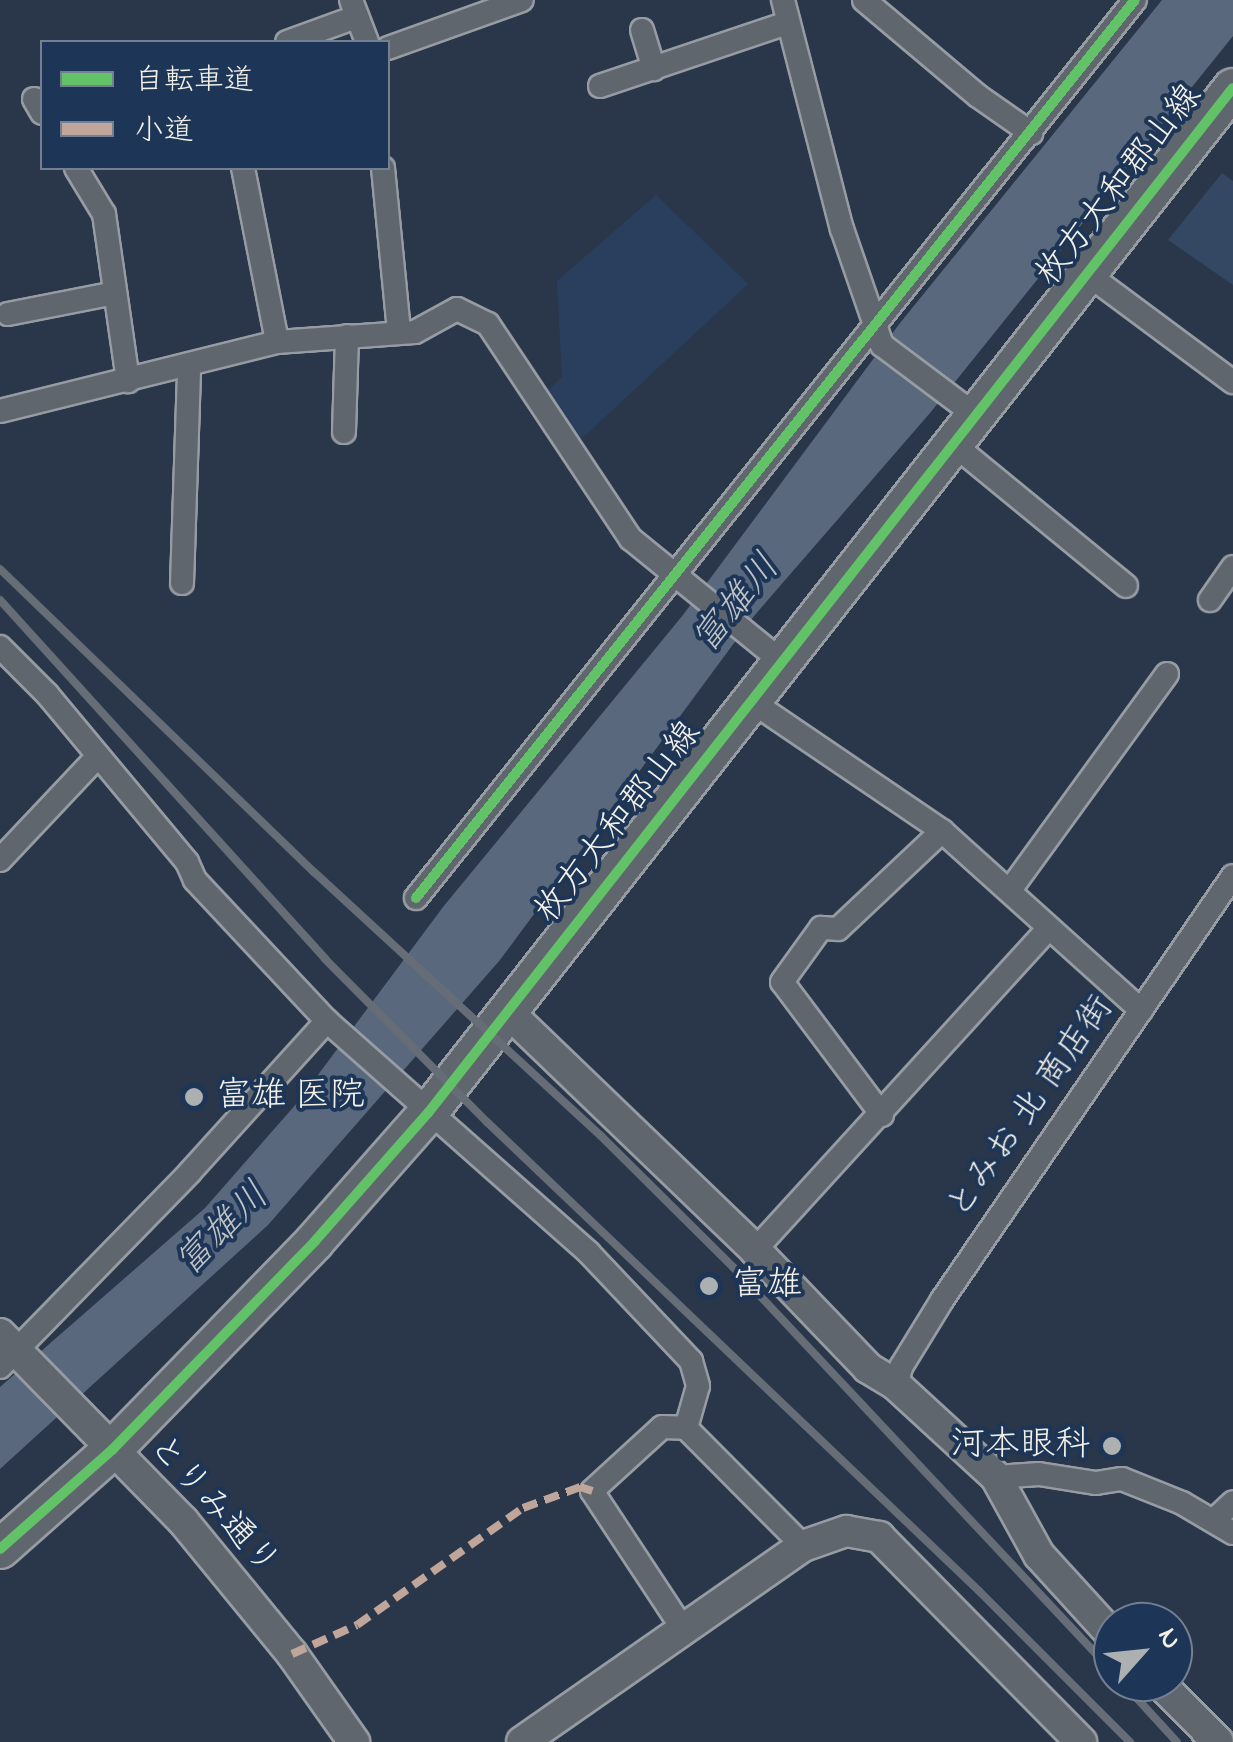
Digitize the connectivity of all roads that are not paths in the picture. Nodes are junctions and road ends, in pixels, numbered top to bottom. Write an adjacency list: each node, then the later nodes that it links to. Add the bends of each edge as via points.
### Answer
1 (522, 0): 9 (street)
2 (864, 0): 13 (street)
3 (1135, 0): 13 (street)
4 (354, 9): 7 (street); 8 (street)
5 (785, 12): 10 (street); 21 (street, via 842,229)
6 (642, 30): 10 (street)
7 (292, 40)
8 (365, 40)
9 (390, 47)
10 (654, 68): 11 (street)
11 (600, 86)
12 (1233, 88): 17 (main road, 枚方大和郡山線)
13 (1032, 133): 21 (street)
14 (77, 170): 18 (street, via 104,214)
15 (242, 170): 23 (street)
16 (382, 170): 20 (street)
17 (1086, 273): 26 (street); 28 (main road, 枚方大和郡山線)
18 (114, 293): 19 (street); 25 (street)
19 (8, 314)
20 (399, 330): 22 (street); 32 (street, via 415,332 457,309 488,324 631,539)
21 (880, 335): 28 (street); 32 (street)
22 (347, 336): 23 (street); 29 (street)
23 (276, 342): 24 (street)
24 (189, 367): 25 (street); 31 (street)
25 (128, 381): 27 (street)
26 (1233, 382)
27 (0, 411)
28 (958, 418): 33 (street); 36 (main road, 枚方大和郡山線)
29 (344, 432)
30 (1233, 567): 34 (street)
31 (182, 583)
32 (682, 583): 36 (street); 44 (street)
33 (1126, 586)
34 (1210, 600)
35 (0, 647): 39 (street)
36 (782, 661): 38 (main road, 枚方大和郡山線)
37 (1166, 674): 43 (street)
38 (751, 701): 40 (street); 47 (main road, 枚方大和郡山線)
39 (98, 756): 41 (street); 48 (street, via 195,880)
40 (942, 831): 43 (street); 50 (street, via 838,929 820,928 782,982)
41 (0, 860)
42 (1233, 876): 46 (street, とみお 北 商店街)
43 (1010, 890): 45 (street)
44 (416, 898)
45 (1048, 929): 46 (street); 50 (street)
46 (1141, 1010): 53 (street, とみお 北 商店街, via 942,1300)
47 (507, 1011): 49 (main road, 枚方大和郡山線); 51 (street)
48 (331, 1024): 49 (street); 52 (street)
49 (428, 1113): 54 (street, via 588,1252 691,1361 698,1386); 55 (main road, 枚方大和郡山線, via 315,1241)
50 (882, 1114): 51 (street)
51 (755, 1250): 53 (street, via 868,1368)
52 (6, 1350): 55 (street, とりみ通り)
53 (896, 1386): 56 (street)
54 (686, 1428): 59 (street); 62 (street, via 662,1427 592,1492)
55 (112, 1450): 60 (main road, 枚方大和郡山線); 64 (street, とりみ通り, via 184,1522)
56 (996, 1477): 58 (street, via 1122,1479); 61 (street, via 1039,1555)
57 (1233, 1502): 58 (street)
58 (1224, 1527)
59 (803, 1546): 62 (street); 66 (street, via 846,1531 879,1537)
60 (0, 1549)
61 (1093, 1614)
62 (682, 1629): 65 (street)
63 (1179, 1702): 67 (street)
64 (354, 1742)
65 (522, 1742)
66 (1082, 1742)
67 (1218, 1742)

